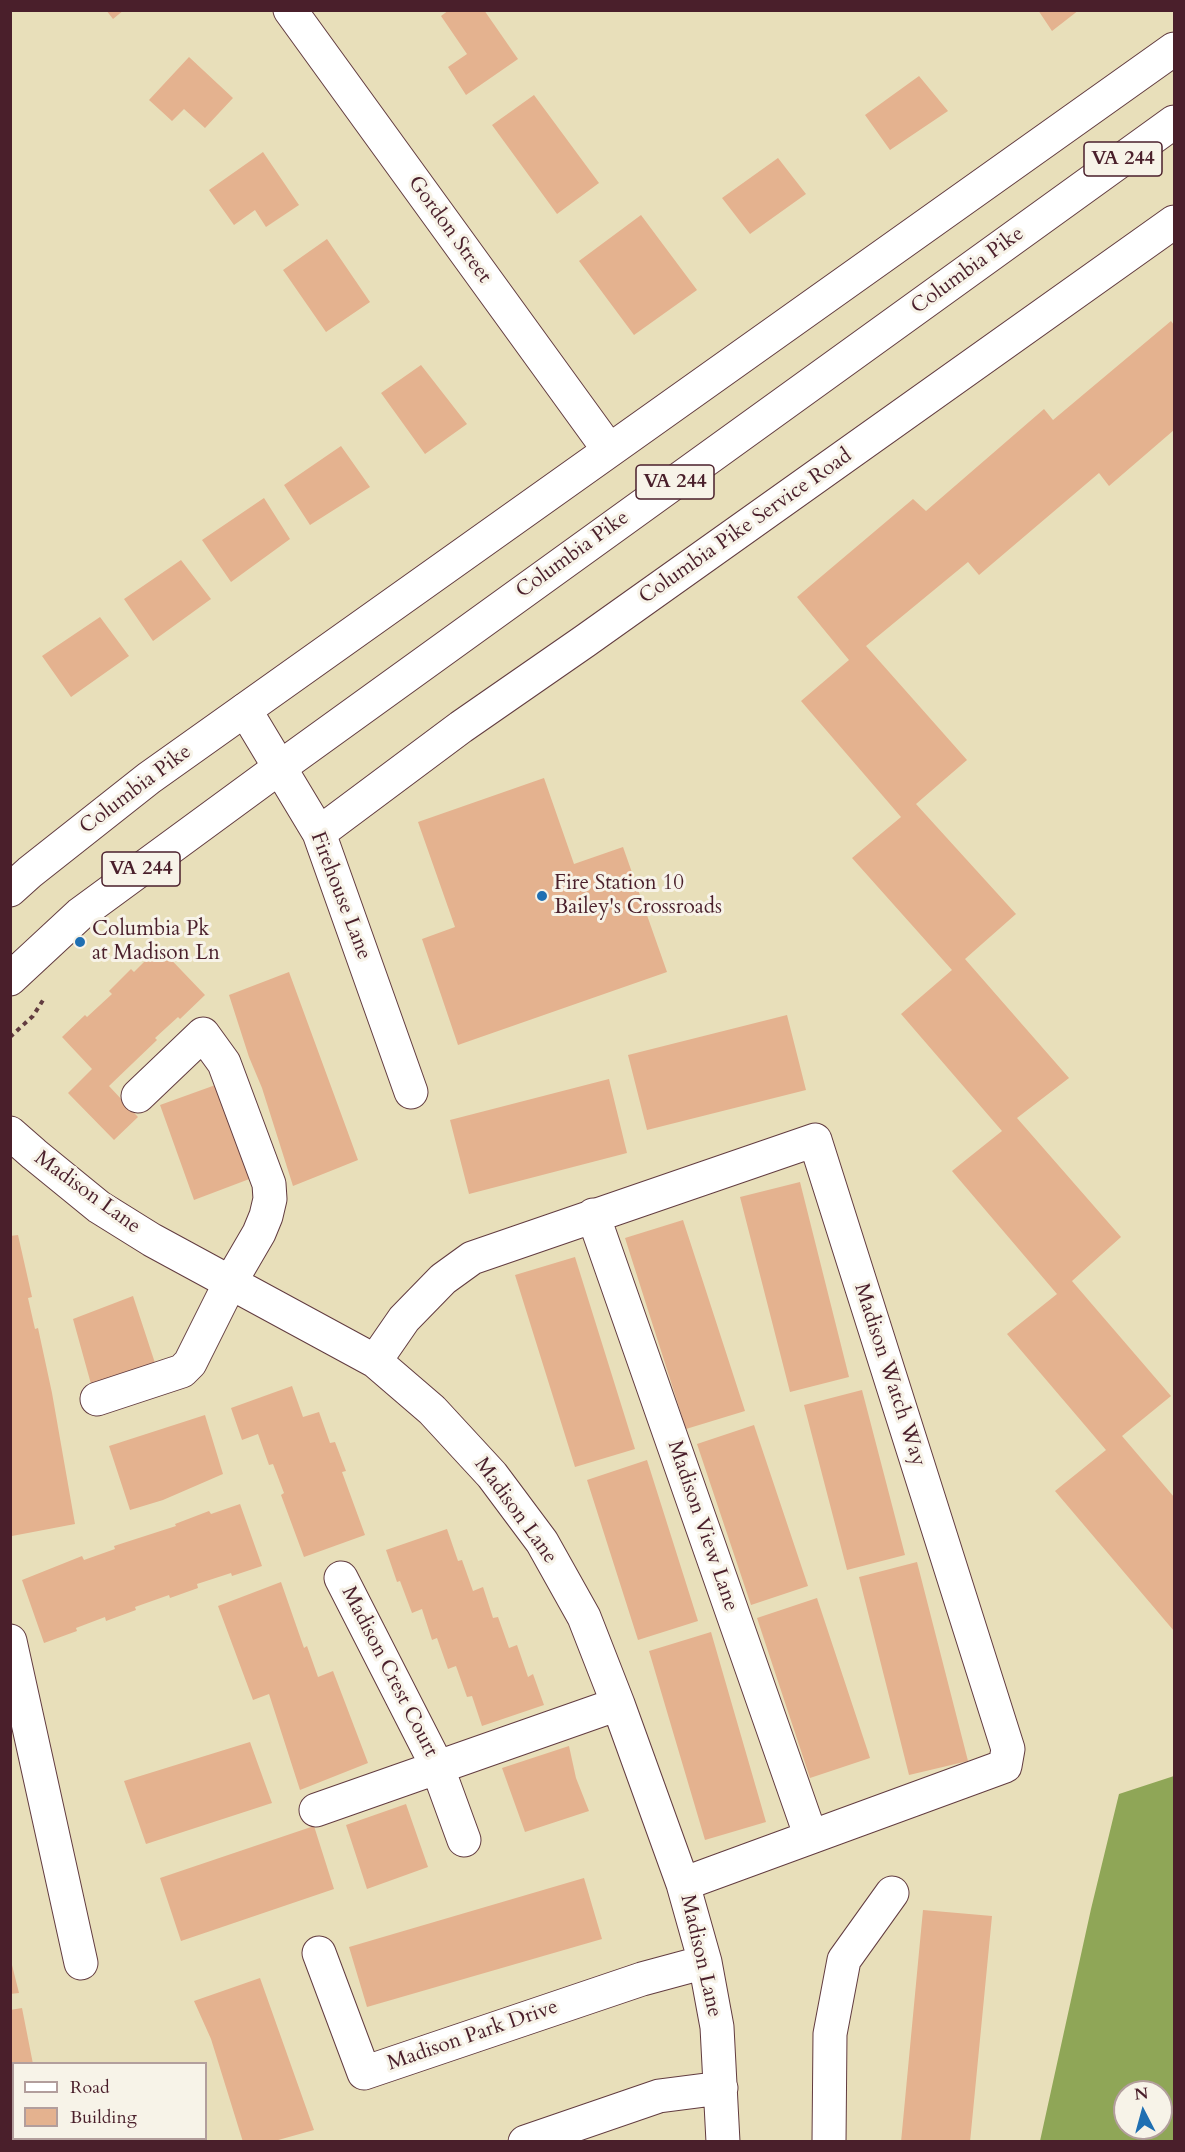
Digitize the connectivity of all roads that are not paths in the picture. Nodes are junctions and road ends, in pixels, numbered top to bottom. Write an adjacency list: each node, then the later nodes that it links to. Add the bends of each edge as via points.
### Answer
1 (290, 10): 5 (street, Gordon Street)
2 (1174, 49): 5 (street, Columbia Pike / VA 244)
3 (1174, 122): 7 (street, Columbia Pike / VA 244)
4 (1174, 222): 8 (street, Columbia Pike Service Road, via 461,727)
5 (609, 450): 6 (street, Columbia Pike / VA 244)
6 (245, 710): 7 (street, Firehouse Lane); 9 (street, Columbia Pike / VA 244, via 149,778)
7 (279, 768): 8 (street, Firehouse Lane); 10 (street, Columbia Pike / VA 244, via 80,914)
8 (319, 833): 11 (street, Firehouse Lane)
9 (10, 890)
10 (10, 979)
11 (411, 1092)
12 (138, 1096): 15 (street, via 203,1034 224,1063 269,1184 270,1198 259,1233)
13 (10, 1133): 15 (street, Madison Lane, via 99,1207)
14 (593, 1215): 16 (street, Madison Watch Way, via 472,1258 443,1279 404,1319); 23 (street, Madison View Lane); 23 (street, Madison Watch Way, via 814,1140 1008,1749 1005,1766)
15 (231, 1281): 16 (street, Madison Lane); 17 (street, via 182,1371)
16 (375, 1361): 20 (street, Madison Lane, via 432,1410 492,1475 542,1542 584,1617)
17 (97, 1399)
18 (341, 1578): 21 (street, Madison Crest Court)
19 (10, 1641): 29 (street)
20 (618, 1704): 21 (street); 25 (street, Madison Lane)
21 (437, 1766): 22 (street); 24 (street, Madison Crest Court)
22 (316, 1810)
23 (811, 1837): 25 (street, Madison Watch Way)
24 (464, 1840)
25 (683, 1884): 28 (street, Madison Lane)
26 (892, 1893): 33 (street, via 844,1960 830,2034)
27 (319, 1953): 28 (street, Madison Park Drive, via 364,2073 642,1979)
28 (705, 1962): 30 (street, Madison Lane, via 717,2027)
29 (81, 1963)
30 (721, 2088): 31 (street, via 659,2096); 32 (street, Madison Lane)
31 (525, 2142)
32 (723, 2142)
33 (829, 2142)

